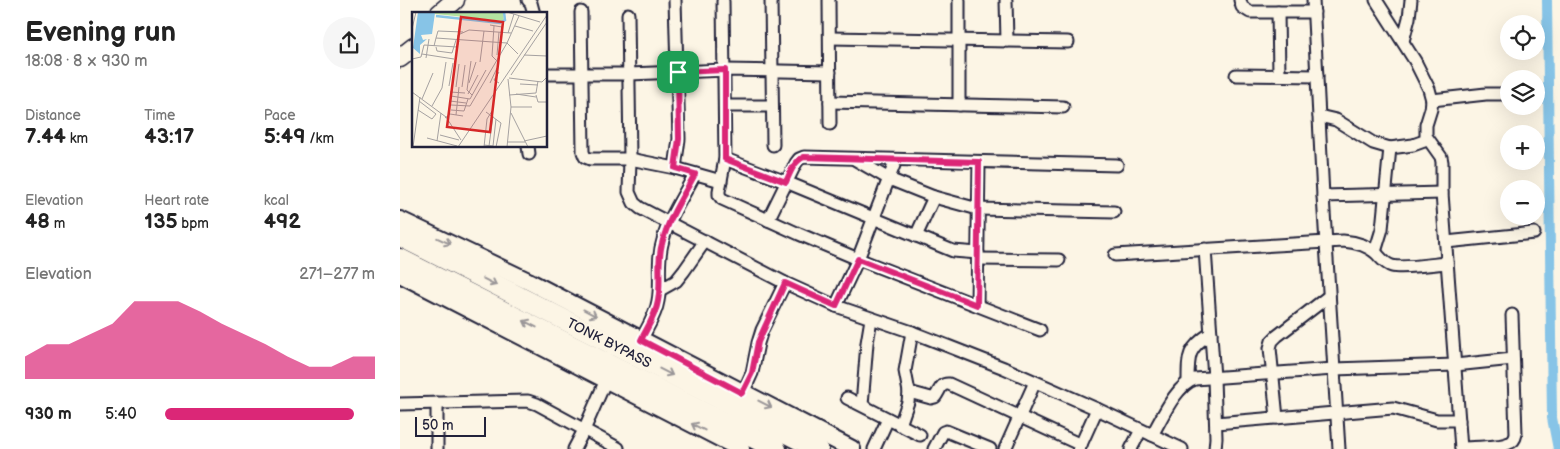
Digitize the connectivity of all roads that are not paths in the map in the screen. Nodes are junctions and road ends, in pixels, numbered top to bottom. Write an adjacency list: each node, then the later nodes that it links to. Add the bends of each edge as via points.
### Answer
1 (456, 0): 14 (main road)
2 (470, 0): 15 (main road)
3 (528, 0): 16 (street)
4 (675, 0): 32 (street)
5 (771, 0): 31 (street)
6 (829, 0): 22 (street)
7 (959, 0): 23 (street)
8 (1006, 0): 24 (street)
9 (1240, 0): 18 (street, via 1242,7 1250,12)
10 (1313, 0): 19 (street)
11 (1376, 0): 25 (street)
12 (1410, 0): 25 (street)
13 (723, 1): 30 (street)
14 (441, 12)
15 (456, 12)
16 (533, 12)
17 (581, 12): 35 (street)
18 (1278, 12): 19 (street); 38 (street)
19 (1314, 12): 39 (street)
20 (628, 14): 36 (street)
21 (412, 37): 27 (main road)
22 (830, 38): 23 (street); 33 (street)
23 (959, 40): 24 (street); 43 (street)
24 (1007, 40): 26 (street)
25 (1403, 41): 41 (street, via 1426,80)
26 (1068, 42)
27 (400, 46)
28 (412, 49): 29 (main road)
29 (400, 58)
30 (725, 70): 31 (street); 32 (street); 44 (street)
31 (771, 71): 33 (street); 45 (street)
32 (678, 72): 36 (street); 58 (street, via 679,139)
33 (830, 72): 42 (street)
34 (548, 74): 35 (street)
35 (582, 74): 36 (street); 52 (street, via 585,157)
36 (630, 74): 52 (street)
37 (1236, 75): 38 (street)
38 (1279, 75): 39 (street)
39 (1317, 76): 47 (street)
40 (1500, 94): 41 (street)
41 (1432, 100): 49 (street, via 1426,125)
42 (830, 102): 43 (street); 48 (street)
43 (959, 105): 46 (street)
44 (725, 106): 45 (street); 53 (street)
45 (772, 106): 50 (street)
46 (1063, 107)
47 (1319, 116): 51 (street, via 1336,120); 65 (street)
48 (830, 124)
49 (1427, 140): 51 (street); 63 (street, via 1441,157)
50 (773, 145)
51 (1390, 148): 66 (street)
52 (630, 159): 58 (street); 72 (street, via 628,192 634,203)
53 (725, 159): 61 (street); 62 (street)
54 (854, 160): 55 (street); 60 (street); 62 (street, via 804,157 796,163)
55 (896, 160): 56 (street); 60 (street)
56 (979, 162): 57 (street); 67 (street)
57 (1118, 165)
58 (675, 168): 59 (street)
59 (695, 174): 61 (street); 72 (street)
60 (890, 179): 64 (street); 69 (street)
61 (721, 181): 71 (street, via 719,196 722,199)
62 (786, 182): 69 (street); 71 (street)
63 (1442, 193): 66 (street); 78 (street)
64 (934, 196): 67 (street); 75 (street)
65 (1323, 196): 66 (street); 77 (street)
66 (1385, 196): 80 (street, via 1382,229)
67 (978, 209): 68 (street); 82 (street)
68 (1114, 212)
69 (874, 219): 75 (street); 84 (street)
70 (400, 220): 98 (street, one-way to 98)
71 (768, 220): 84 (street)
72 (669, 223): 76 (street); 89 (street, via 660,253)
73 (1534, 233): 78 (street)
74 (400, 236): 131 (highway, TONK BYPASS, one-way to 131)
75 (916, 236): 82 (street, via 953,251)
76 (705, 241): 88 (street); 89 (street, via 676,281)
77 (1326, 242): 79 (street); 80 (street, via 1354,242); 90 (street)
78 (1446, 242): 86 (street)
79 (1204, 249): 81 (street); 97 (street)
80 (1375, 252): 86 (street, via 1391,266)
81 (1115, 255)
82 (978, 256): 85 (street); 91 (street)
83 (400, 259): 130 (highway, one-way to 83)
84 (858, 259): 91 (street); 92 (street)
85 (1059, 260)
86 (1447, 263): 100 (street)
87 (400, 274): 104 (street)
88 (785, 283): 92 (street); 108 (street, via 758,342 752,373)
89 (660, 290): 98 (street, via 658,304)
90 (1329, 296): 101 (street); 102 (street, via 1272,341)
91 (977, 305): 95 (street)
92 (836, 306): 94 (street)
93 (1512, 315): 99 (street)
94 (871, 319): 96 (street); 112 (street)
95 (1040, 330)
96 (912, 332): 105 (street); 107 (street, via 905,371)
97 (1211, 333): 103 (street); 106 (street, via 1195,344 1190,353)
98 (641, 340): 108 (street)
99 (1513, 359): 100 (street); 126 (street, via 1514,439 1503,445)
100 (1455, 364): 101 (street); 118 (street)
101 (1334, 370): 102 (street); 114 (street)
102 (1272, 374): 103 (street); 116 (street)
103 (1214, 378): 106 (street); 119 (street)
104 (606, 380): 121 (street); 129 (street, one-way to 104)
105 (1035, 382): 113 (street); 115 (street)
106 (1188, 382): 122 (street)
107 (909, 392): 115 (street, via 931,398 942,385 949,384); 120 (street)
108 (742, 393): 132 (street, one-way to 132)
109 (847, 398): 112 (street)
110 (436, 403): 111 (street); 121 (street, via 528,401); 127 (street)
111 (400, 404)
112 (862, 406): 117 (street)
113 (1097, 409): 122 (street); 124 (street)
114 (1336, 414): 116 (street); 118 (street, via 1393,408 1437,420); 140 (street)
115 (1019, 417): 124 (street); 136 (street)
116 (1277, 418): 119 (street)
117 (888, 419): 120 (street); 133 (street)
118 (1459, 420): 126 (street)
119 (1216, 423): 139 (street)
120 (900, 425): 123 (street)
121 (584, 430): 125 (street); 128 (street)
122 (1146, 432): 137 (street); 138 (street)
123 (920, 435)
124 (1080, 447)
125 (618, 448)
126 (1461, 448)
127 (436, 449)
128 (574, 449)
129 (741, 449)
130 (776, 449)
131 (818, 449)
132 (852, 449)
133 (874, 449)
134 (934, 449): 135 (street, via 946,431)
135 (990, 449)
136 (1005, 449)
137 (1131, 449)
138 (1182, 449)
139 (1215, 449)
140 (1339, 449)

